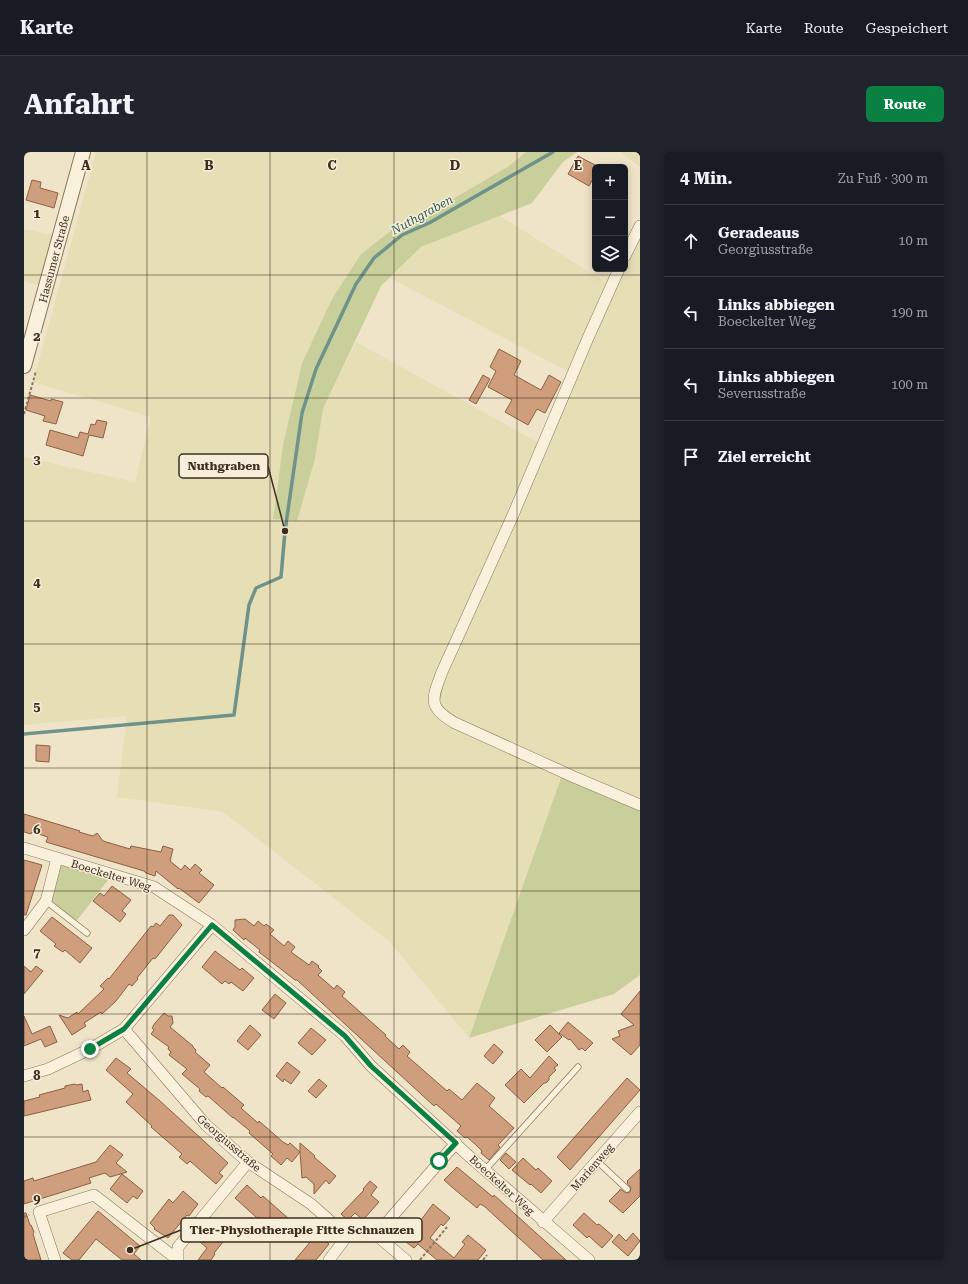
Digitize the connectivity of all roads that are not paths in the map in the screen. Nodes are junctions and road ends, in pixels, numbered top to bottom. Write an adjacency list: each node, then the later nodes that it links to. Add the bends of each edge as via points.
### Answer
1 (83, 152): 5 (street, Hassumer Straße)
2 (640, 226): 3 (street)
3 (628, 250)
4 (617, 272): 6 (street, via 434,694 435,706 439,712 455,723)
5 (24, 366)
6 (640, 805)
7 (24, 848): 8 (street, Boeckelter Weg)
8 (57, 858): 9 (street); 10 (street, Boeckelter Weg, via 154,887)
9 (46, 901): 11 (street); 12 (lane)
10 (212, 925): 13 (street); 17 (street, Boeckelter Weg, via 345,1036 371,1066)
11 (24, 930)
12 (87, 933)
13 (124, 1029): 15 (street, via 48,1069); 19 (street, Georgiusstraße, via 206,1125)
14 (578, 1067): 20 (lane)
15 (24, 1076)
16 (640, 1112): 18 (street, Marienweg)
17 (456, 1143): 20 (street, Boeckelter Weg); 23 (street)
18 (597, 1161): 21 (lane); 22 (street, Marienweg)
19 (248, 1162): 24 (street, Georgiusstraße, via 311,1204); 26 (street, via 178,1247)
20 (485, 1170): 22 (street, Boeckelter Weg)
21 (627, 1189)
22 (543, 1222): 29 (street, Boeckelter Weg)
23 (376, 1235): 24 (street); 28 (street)
24 (347, 1236): 27 (street)
25 (55, 1260): 26 (street, via 39,1212 94,1195)
26 (178, 1260)
27 (328, 1260)
28 (406, 1260)
29 (589, 1260)

